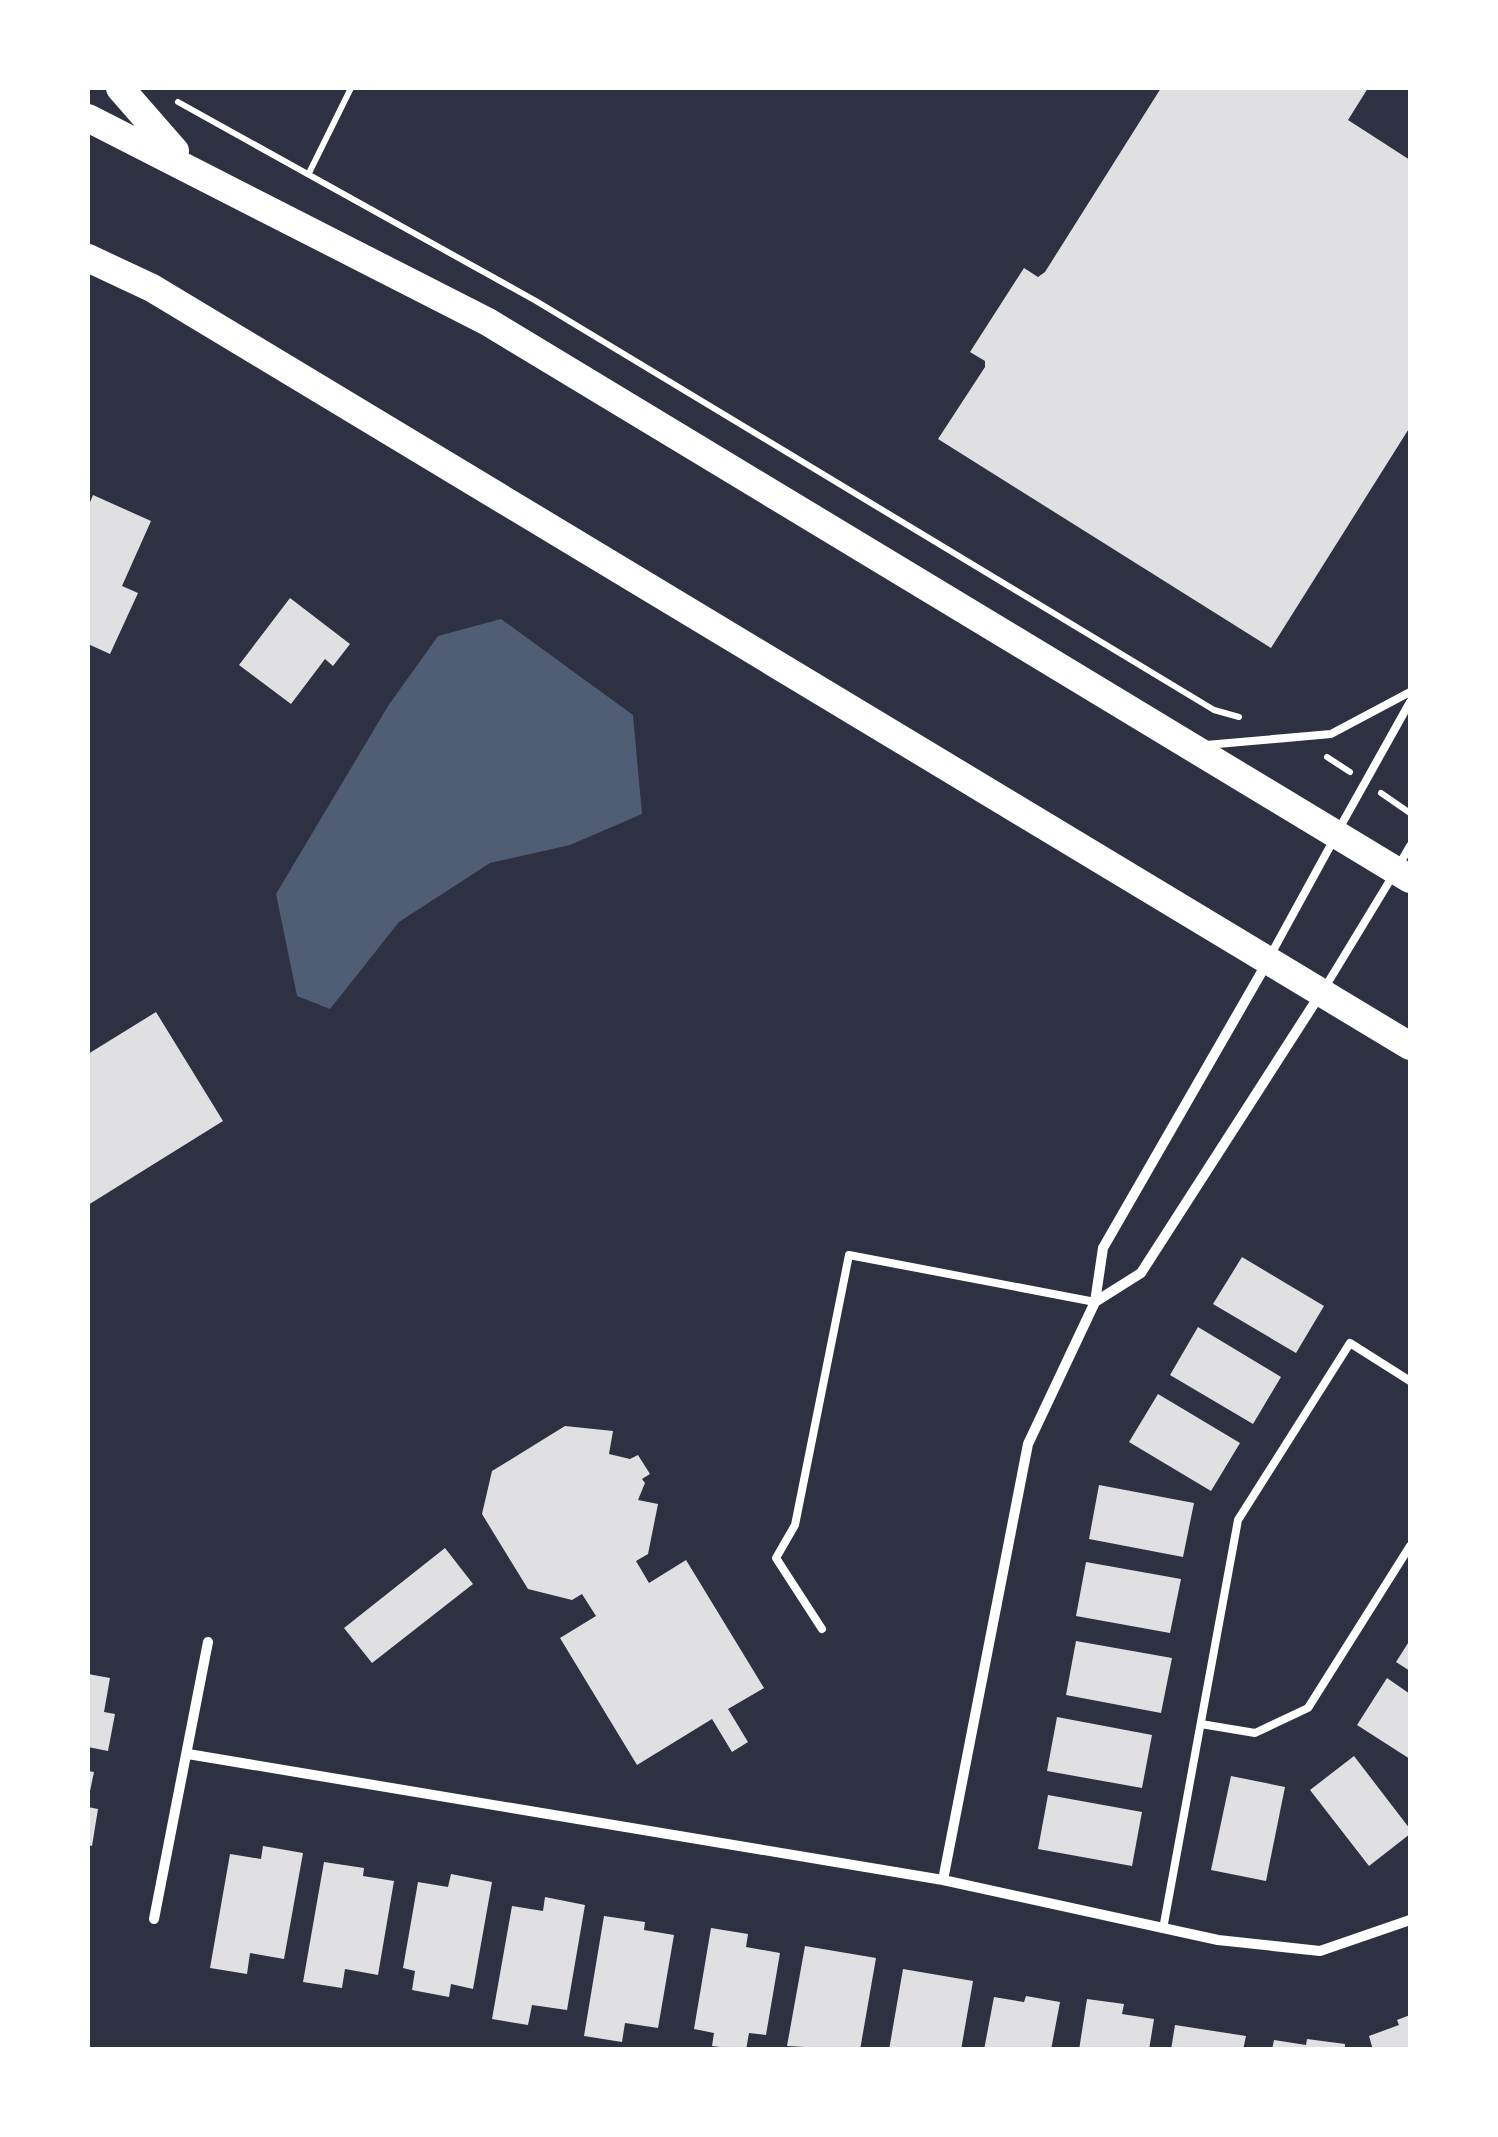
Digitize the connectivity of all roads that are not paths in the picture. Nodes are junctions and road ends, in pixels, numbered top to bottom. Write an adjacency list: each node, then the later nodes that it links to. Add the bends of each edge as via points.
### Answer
1 (120, 88): 3 (highway)
2 (88, 118): 3 (highway)
3 (190, 167): 7 (highway, via 488,322)
4 (91, 263): 10 (highway, via 169,298)
5 (1410, 692): 7 (lane, via 1331,734)
6 (1410, 702): 8 (lane)
7 (1193, 746): 8 (highway)
8 (1336, 834): 9 (highway); 10 (lane)
9 (1406, 865): 11 (lane)
10 (1268, 960): 11 (highway); 13 (street, via 1103,1248)
11 (1321, 993): 12 (highway); 13 (street, via 1142,1273)
12 (1410, 1046)
13 (1095, 1302): 16 (lane, via 849,1254 795,1525 776,1558); 20 (street, via 1028,1444)
14 (1410, 1381): 18 (lane, via 1350,1343 1238,1520)
15 (1410, 1546): 18 (lane, via 1308,1708 1255,1732)
16 (822, 1628)
17 (208, 1642): 19 (street)
18 (1201, 1724): 23 (lane)
19 (188, 1754): 20 (street); 21 (street)
20 (943, 1880): 23 (street)
21 (154, 1919)
22 (1410, 1920): 23 (street, via 1320,1951)
23 (1163, 1928)

